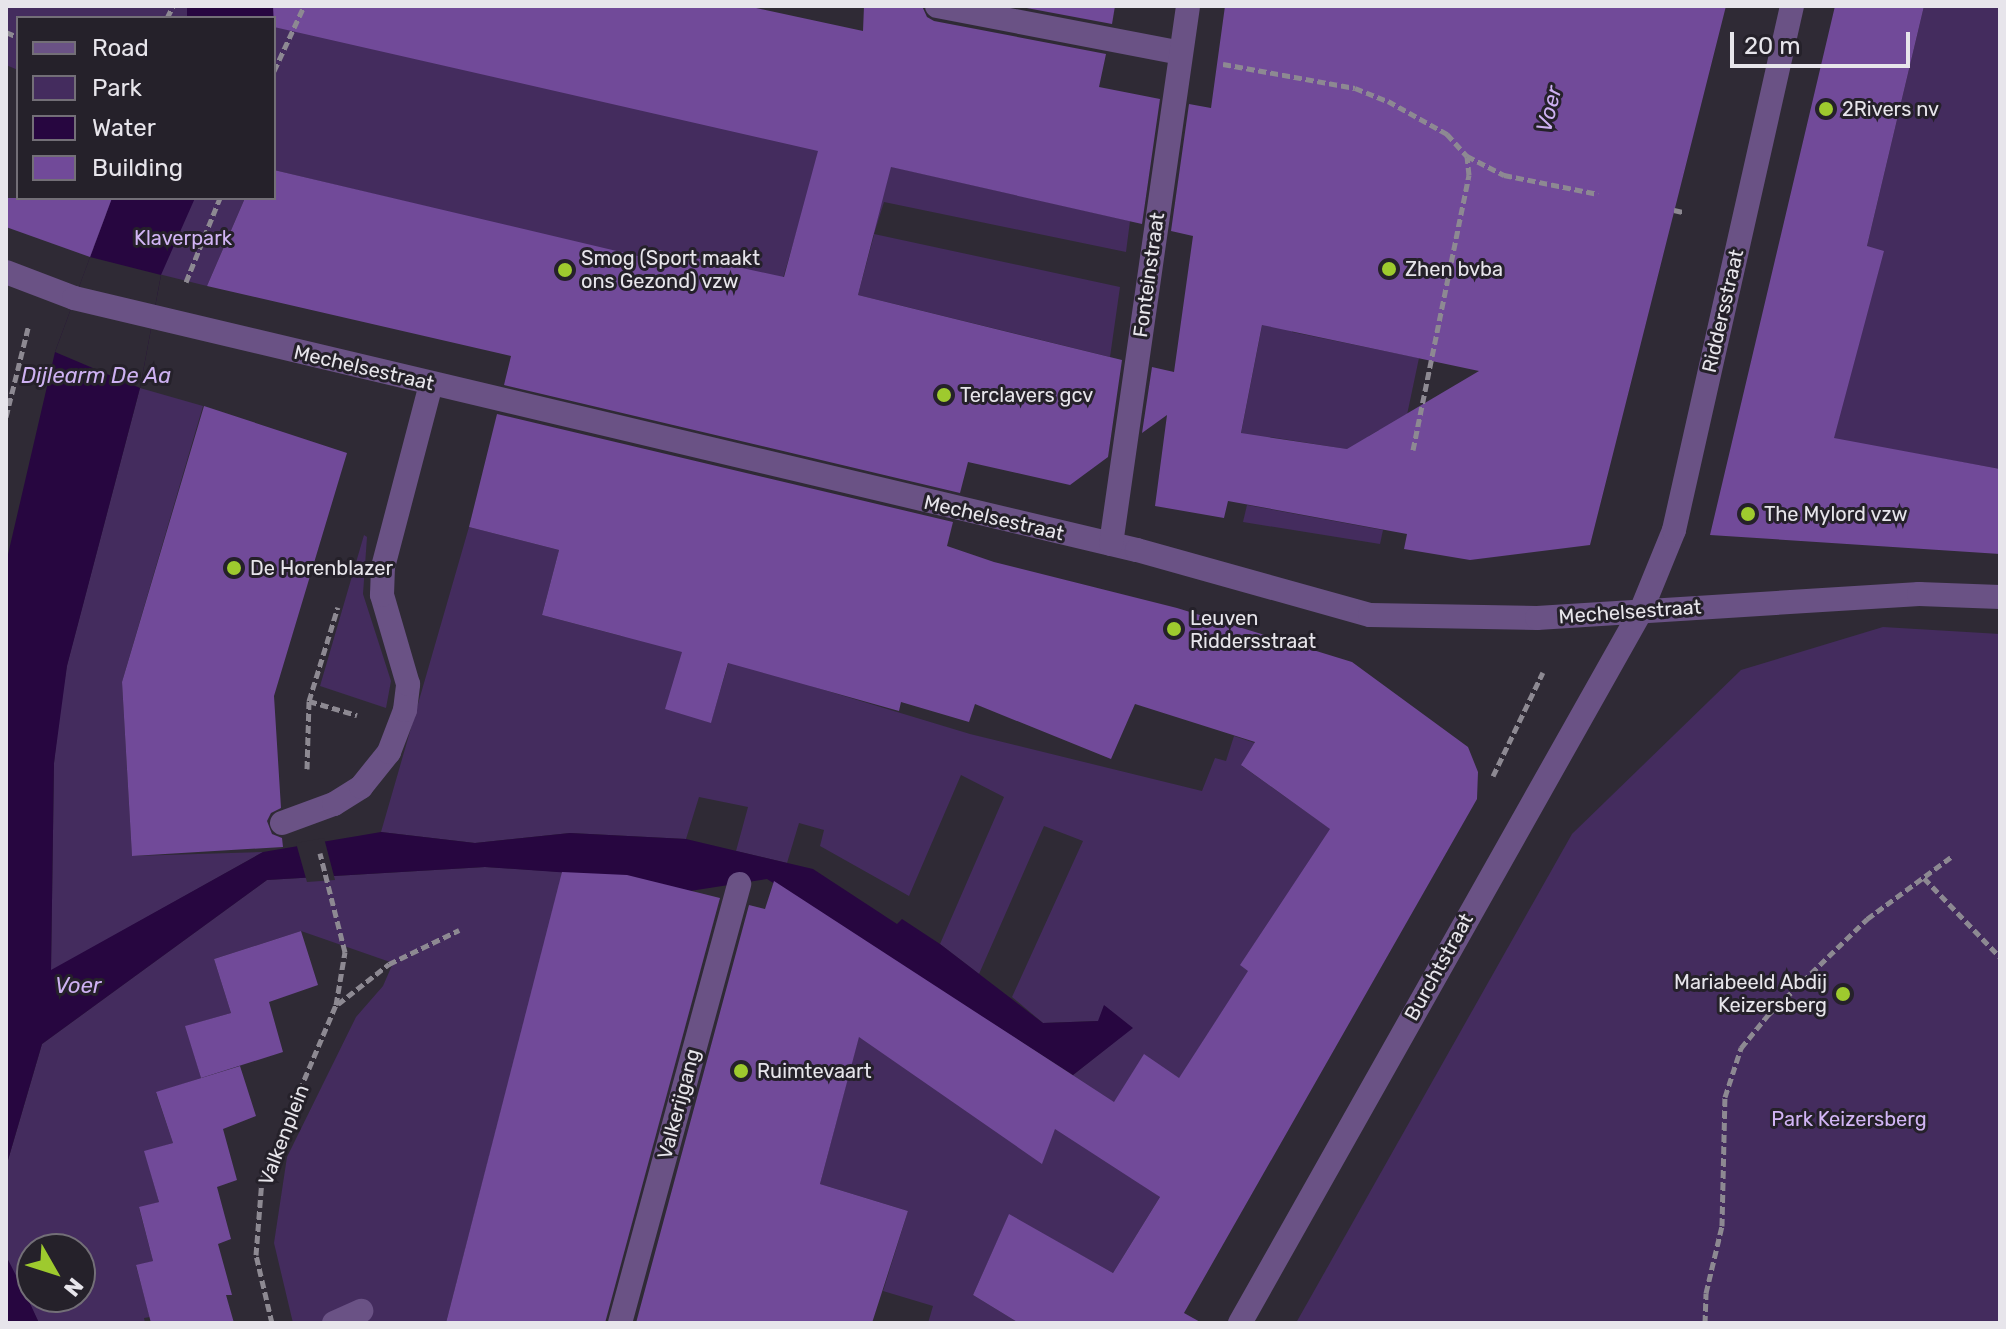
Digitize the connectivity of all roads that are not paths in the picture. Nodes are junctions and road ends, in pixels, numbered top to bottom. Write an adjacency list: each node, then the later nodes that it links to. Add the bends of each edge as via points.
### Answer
1 (937, 6): 4 (street)
2 (1188, 6): 4 (street, Fonteinstraat)
3 (1792, 6): 9 (street, Riddersstraat, via 1674,530)
4 (1181, 53): 7 (street, Fonteinstraat)
5 (6, 272): 6 (street, Mechelsestraat, via 74,298)
6 (431, 384): 7 (street, Mechelsestraat); 10 (street, via 383,567 382,595 408,684 405,710 389,752 361,787 334,804)
7 (1111, 544): 9 (street, Mechelsestraat, via 1370,615 1537,618)
8 (2000, 597): 9 (street, Mechelsestraat, via 1919,594)
9 (1641, 611): 15 (street, Burchtstraat)
10 (282, 823)
11 (739, 884): 14 (street, Valkerijgang)
12 (361, 1311): 13 (street)
13 (334, 1323)
14 (620, 1323)
15 (1240, 1323)

